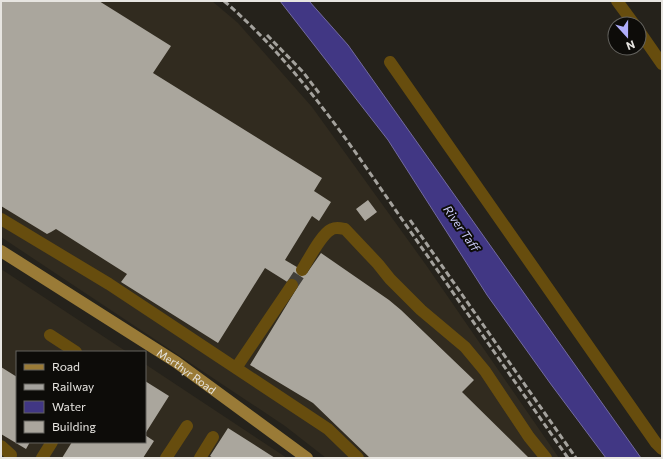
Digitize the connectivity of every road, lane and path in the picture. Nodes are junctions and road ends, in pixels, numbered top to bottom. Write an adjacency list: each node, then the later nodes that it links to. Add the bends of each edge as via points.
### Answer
1 (617, 1): 2 (lane)
2 (628, 16)
3 (647, 43): 5 (lane)
4 (390, 62): 17 (lane)
5 (662, 64)
6 (1, 219): 12 (lane, via 109,284)
7 (1, 251): 22 (main road, Merthyr Road, via 176,362)
8 (302, 270): 24 (lane, via 325,234 332,229 345,229 421,310 465,347 486,371 529,437)
9 (292, 285): 12 (lane)
10 (50, 335): 11 (lane)
11 (74, 351)
12 (236, 368): 23 (lane, via 328,429)
13 (186, 426): 20 (lane)
14 (213, 437): 21 (lane)
15 (51, 443): 19 (lane)
16 (1, 446): 18 (lane)
17 (662, 449)
18 (10, 457)
19 (42, 458)
20 (166, 458)
21 (200, 458)
22 (307, 458)
23 (358, 458)
24 (546, 458)

